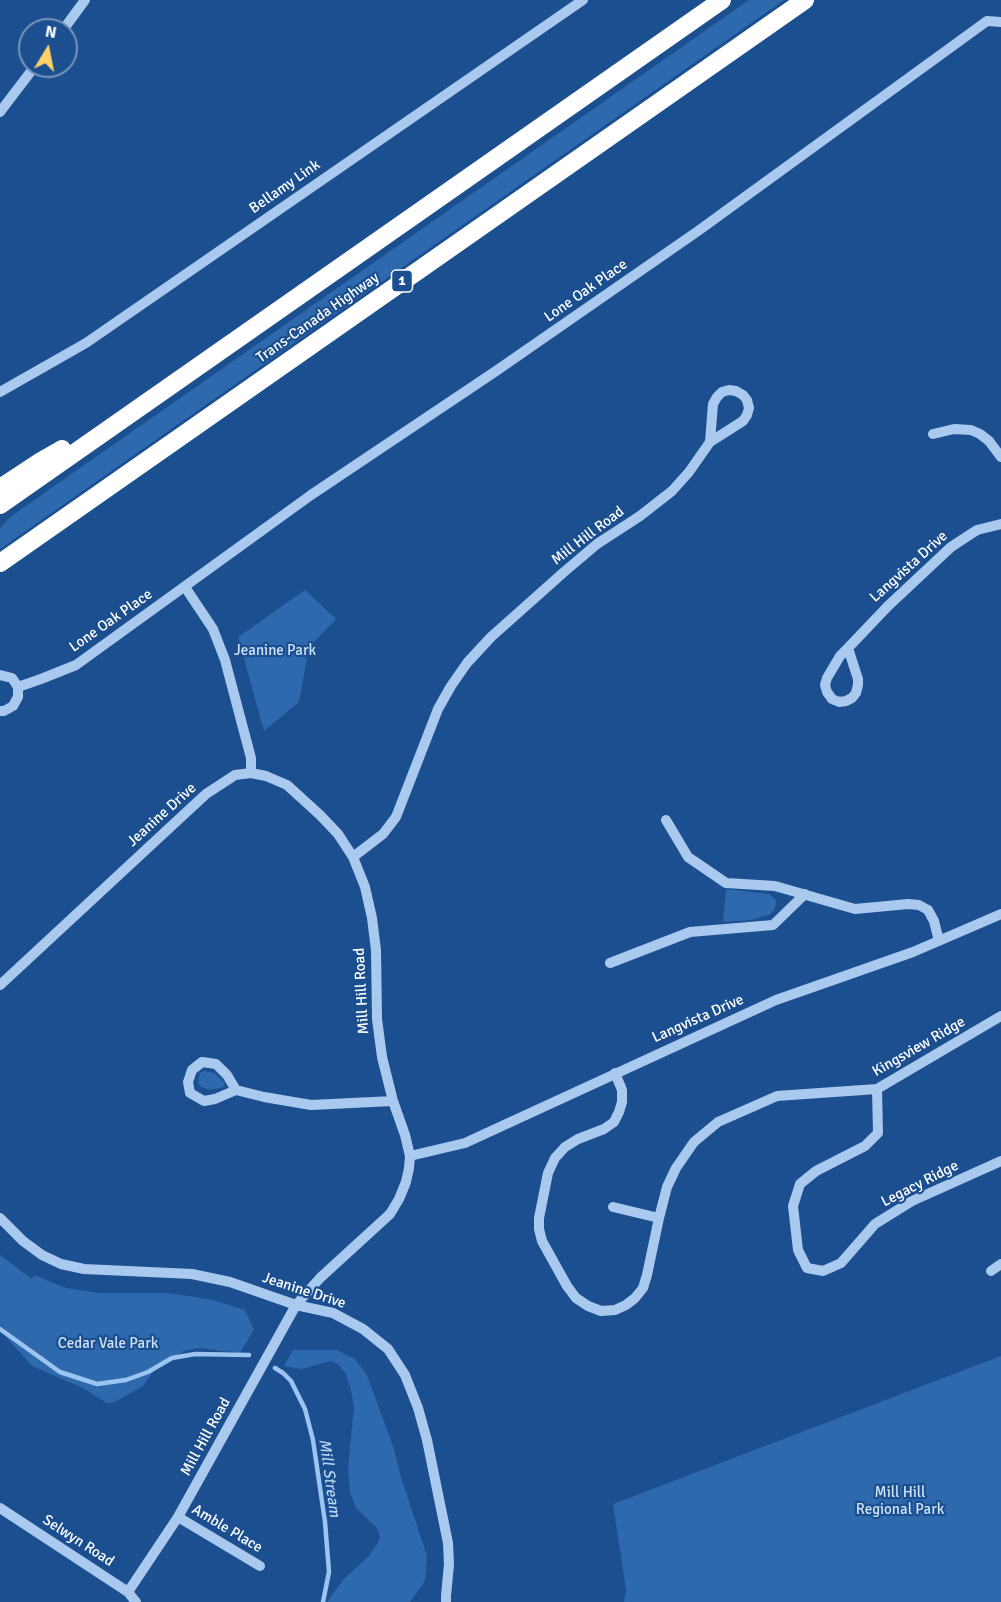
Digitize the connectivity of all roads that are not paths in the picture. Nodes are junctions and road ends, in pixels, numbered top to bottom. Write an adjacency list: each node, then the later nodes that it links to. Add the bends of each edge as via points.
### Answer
1 (86, 0): 5 (street)
2 (583, 0): 9 (street, Bellamy Link, via 86,344)
3 (722, 0): 10 (highway, Trans-Canada Highway)
4 (805, 0): 17 (highway, Trans-Canada Highway / 1)
5 (72, 18)
6 (1001, 22): 18 (street, Lone Oak Place, via 987,21 698,231 311,495)
7 (26, 78): 8 (street)
8 (0, 112)
9 (0, 392)
10 (143, 405): 14 (highway); 15 (highway, Trans-Canada Highway)
11 (933, 434): 13 (street, via 971,430 989,441)
12 (710, 442): 12 (street, Mill Hill Road, via 743,421 748,408 743,395 729,390 717,398 713,404); 25 (street, Mill Hill Road, via 672,491 597,544 467,663 438,709 396,817 383,834)
13 (1001, 457)
14 (0, 488)
15 (0, 505)
16 (1001, 524): 19 (street, Langvista Drive, via 978,530 951,547)
17 (0, 563)
18 (185, 587): 21 (street, Lone Oak Place, via 76,665); 23 (street, via 213,629 225,660 251,758)
19 (848, 648): 19 (street, Langvista Drive, via 825,685 838,702 852,698 858,685)
20 (0, 675): 21 (street, via 12,678)
21 (18, 687): 22 (street, via 13,706)
22 (0, 711)
23 (251, 773): 25 (street, via 286,785 338,834); 30 (street, Jeanine Drive, via 235,775 206,794)
24 (666, 820): 26 (street, via 688,858 726,883 775,886)
25 (353, 857): 35 (street, Mill Hill Road, via 372,918 377,1019)
26 (805, 894): 28 (street, via 855,909 919,905 928,910); 29 (street, via 773,925 690,932)
27 (1001, 914): 28 (street, Langvista Drive)
28 (939, 941): 32 (street, Langvista Drive, via 776,1000)
29 (610, 963)
30 (0, 985)
31 (1001, 1017): 33 (street, Kingsview Ridge)
32 (615, 1073): 36 (street, Langvista Drive, via 465,1143); 40 (street, Kingsview Ridge, via 622,1090 620,1112 614,1122 578,1139 555,1158 538,1218 540,1235 576,1298 601,1311 615,1310 643,1288)
33 (877, 1089): 37 (street, Legacy Ridge, via 878,1133 865,1146 816,1171 800,1184 793,1206 798,1251 807,1268 823,1271 841,1263 875,1224 912,1201); 40 (street, Kingsview Ridge, via 777,1096 718,1122 694,1142 676,1168)
34 (236, 1090): 34 (street, via 204,1101 190,1093 188,1082 192,1070 202,1062 216,1064); 35 (street, via 310,1105)
35 (393, 1101): 36 (street, Mill Hill Road)
36 (410, 1156): 43 (street, Mill Hill Road, via 406,1182 390,1214)
37 (1001, 1161)
38 (613, 1207): 40 (street)
39 (0, 1218): 43 (street, Jeanine Drive, via 22,1241 61,1264 84,1269 192,1274 230,1282)
40 (658, 1218)
41 (1001, 1264): 42 (street)
42 (991, 1271)
43 (296, 1305): 45 (street, Mill Hill Road); 48 (street, Jeanine Drive, via 333,1313 363,1329 388,1349 405,1375 427,1440 448,1543)
44 (0, 1508): 47 (street, Selwyn Road)
45 (178, 1517): 46 (street, Amble Place); 47 (street, Mill Hill Road)
46 (260, 1566)
47 (128, 1592): 49 (street, Selwyn Road)
48 (444, 1600)
49 (136, 1602)

